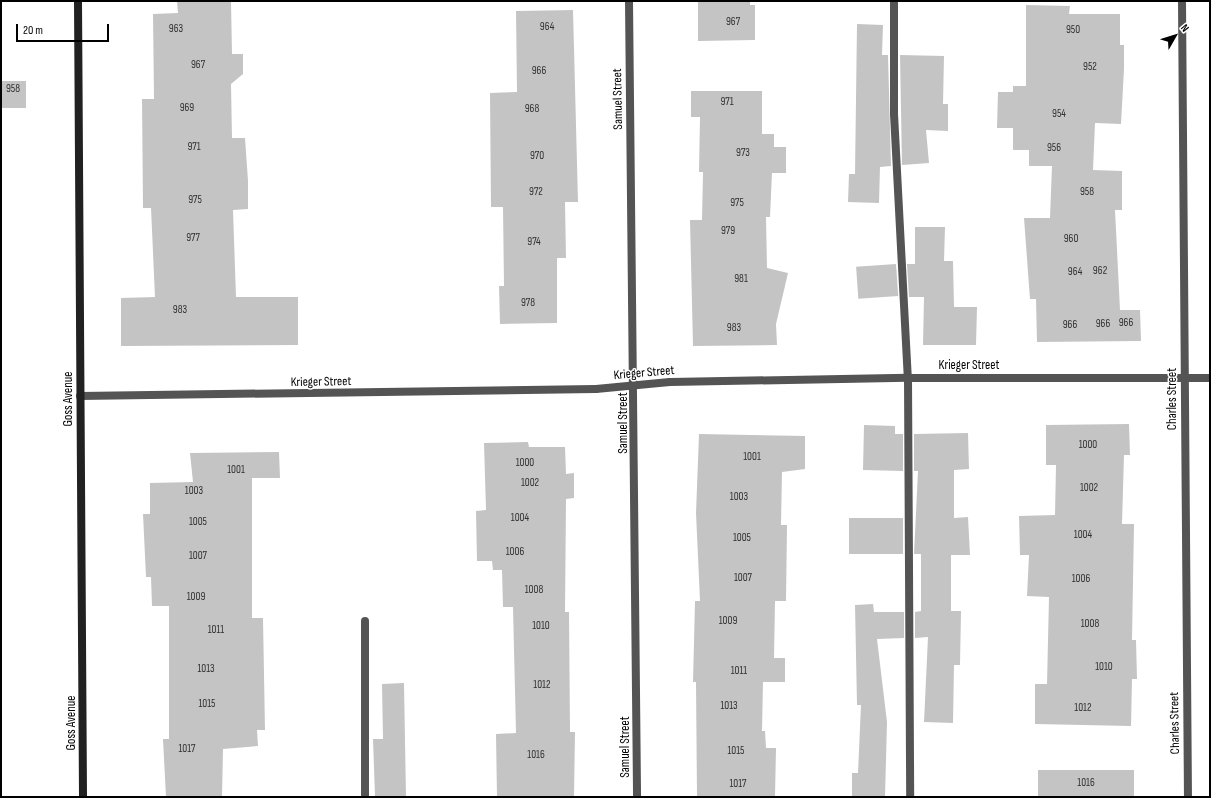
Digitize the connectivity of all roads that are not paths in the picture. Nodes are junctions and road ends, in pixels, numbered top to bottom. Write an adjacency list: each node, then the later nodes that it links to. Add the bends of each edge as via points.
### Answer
1 (78, 1): 9 (main road, Goss Avenue)
2 (629, 1): 8 (street, Samuel Street)
3 (894, 1): 6 (street, via 894,114)
4 (1182, 1): 5 (street, Charles Street)
5 (1184, 377): 6 (street, Krieger Street); 7 (street, Krieger Street); 15 (street, Charles Street)
6 (908, 378): 8 (street, Krieger Street, via 670,382); 14 (street)
7 (1210, 378)
8 (634, 387): 9 (street, Krieger Street); 13 (street, Samuel Street)
9 (80, 396): 11 (main road, Goss Avenue)
10 (365, 621): 12 (street)
11 (83, 797)
12 (365, 797)
13 (637, 797)
14 (910, 797)
15 (1188, 797)

